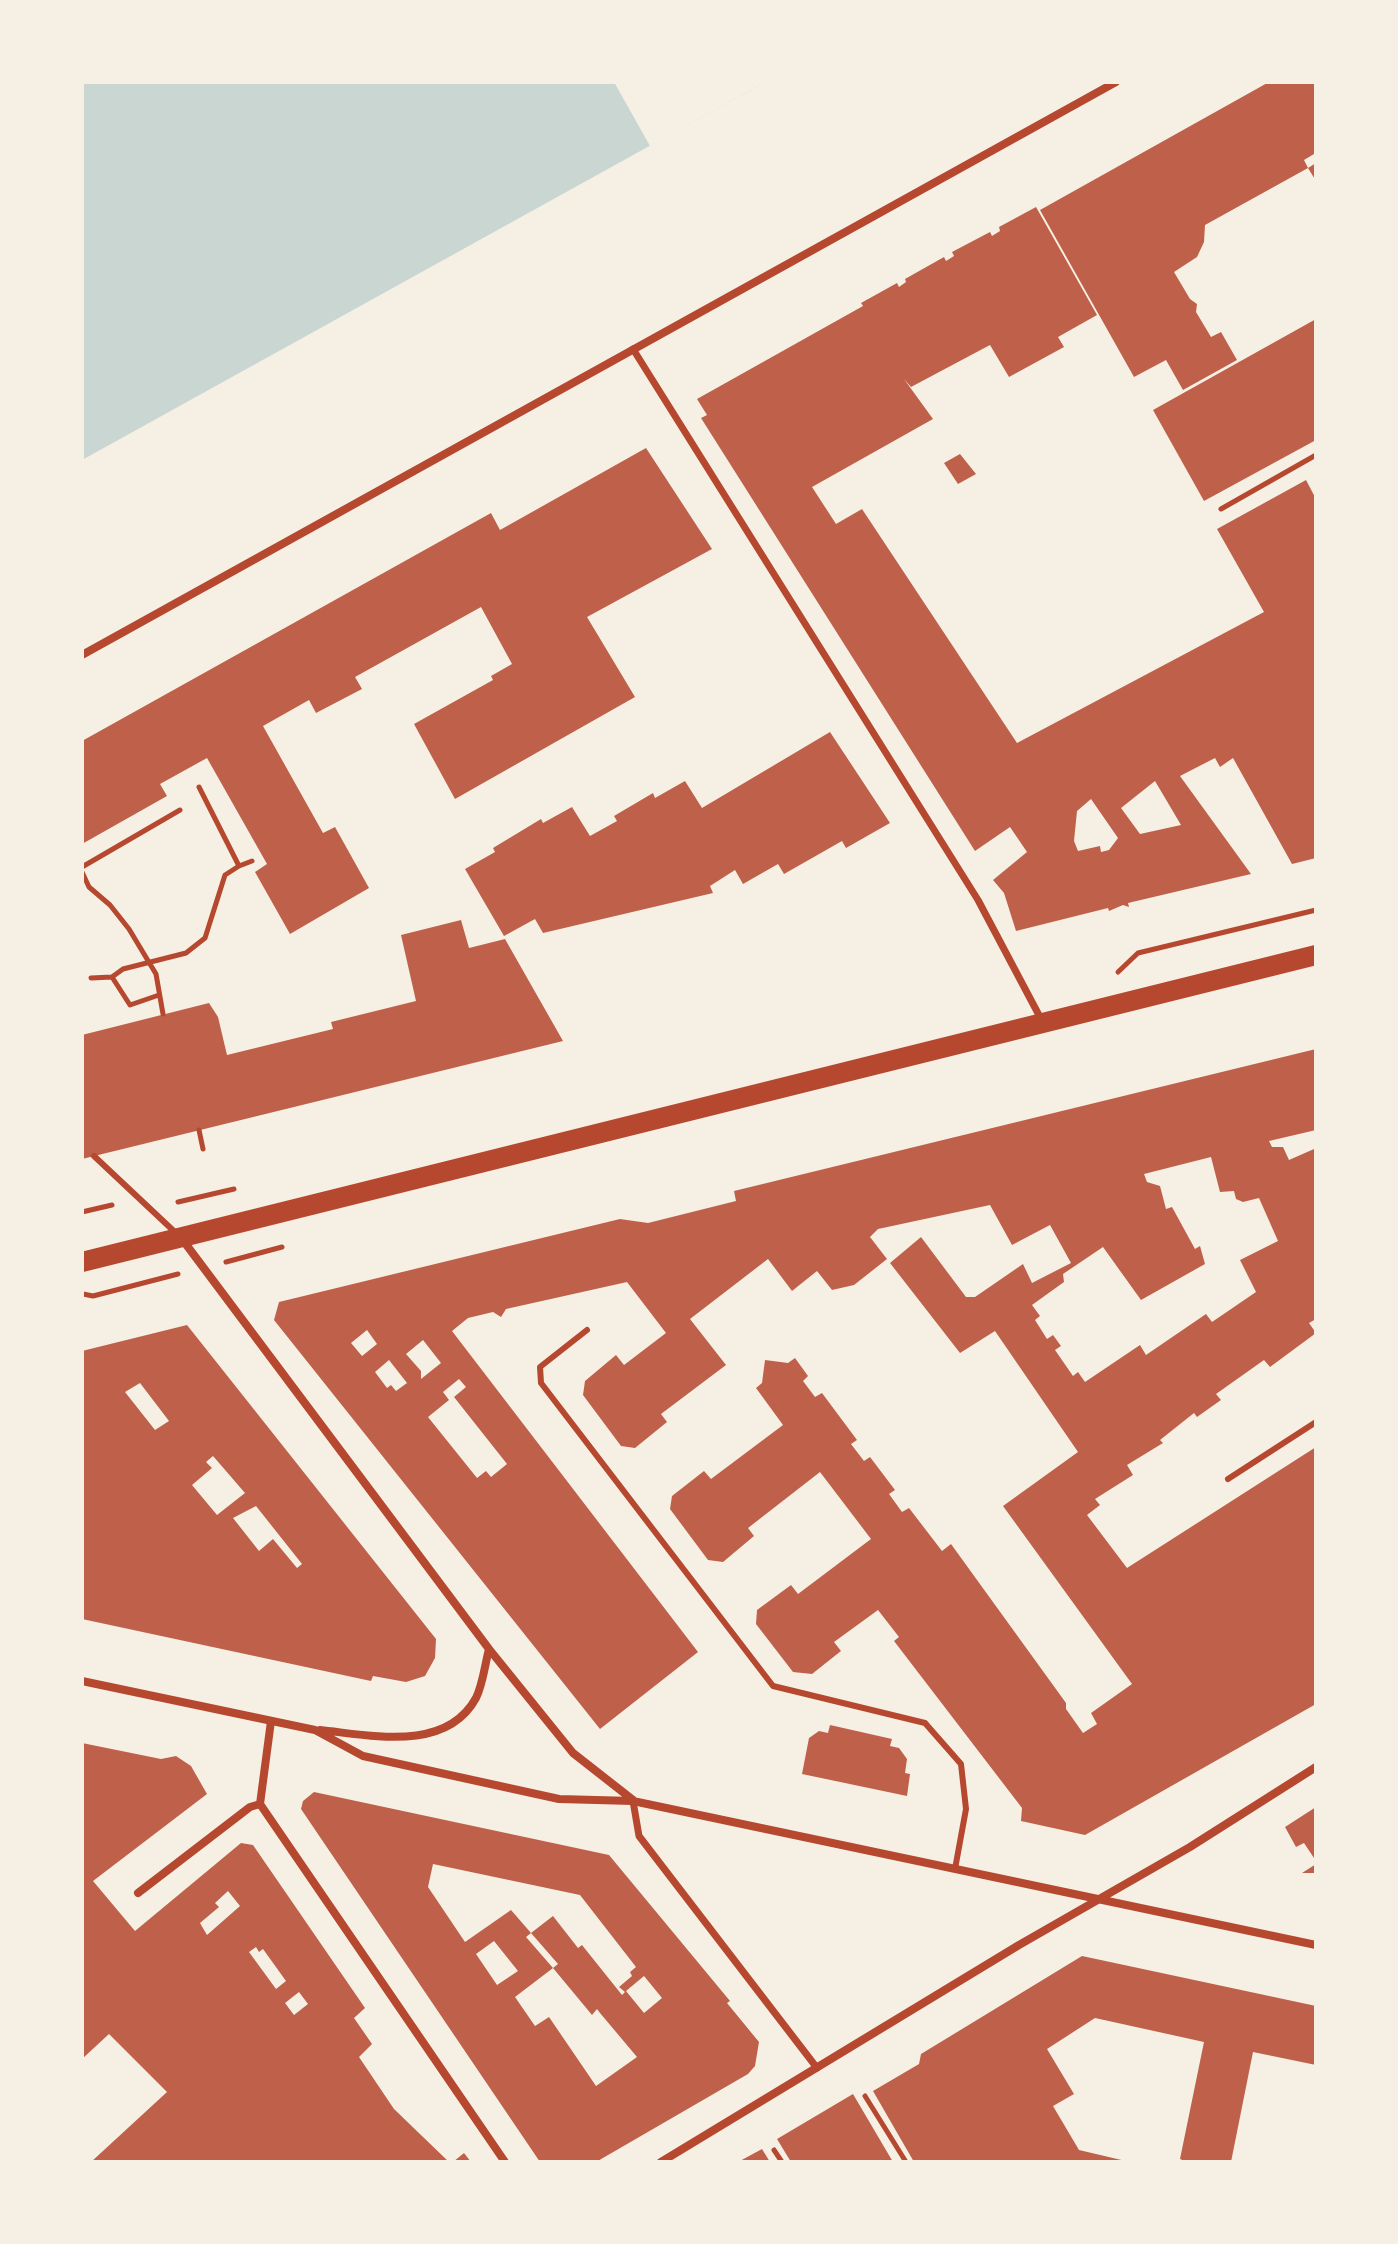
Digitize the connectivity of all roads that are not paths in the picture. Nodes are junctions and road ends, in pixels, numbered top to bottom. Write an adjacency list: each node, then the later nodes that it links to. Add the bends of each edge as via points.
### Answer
1 (1116, 82): 2 (street)
2 (633, 349): 3 (street); 5 (street, via 978,900)
3 (82, 655)
4 (1316, 955): 5 (main road)
5 (1042, 1021): 7 (main road)
6 (94, 1156): 7 (lane)
7 (180, 1238): 8 (main road); 12 (street)
8 (82, 1262)
9 (587, 1330): 19 (lane, via 540,1367 541,1383 773,1686 925,1723 961,1764 966,1809)
10 (1316, 1422): 11 (lane)
11 (1228, 1479)
12 (489, 1649): 15 (street, via 476,1698 447,1727 396,1737); 17 (street, via 573,1753)
13 (82, 1681): 14 (street)
14 (271, 1721): 15 (street); 18 (street)
15 (315, 1730): 17 (street, via 363,1756 559,1799)
16 (1316, 1767): 21 (street)
17 (633, 1801): 19 (street); 23 (street, via 639,1836)
18 (260, 1804): 20 (street); 24 (street)
19 (955, 1869): 21 (street)
20 (138, 1893)
21 (1099, 1901): 22 (street); 23 (street)
22 (1316, 1945)
23 (817, 2068): 25 (street)
24 (505, 2162)
25 (661, 2162)

